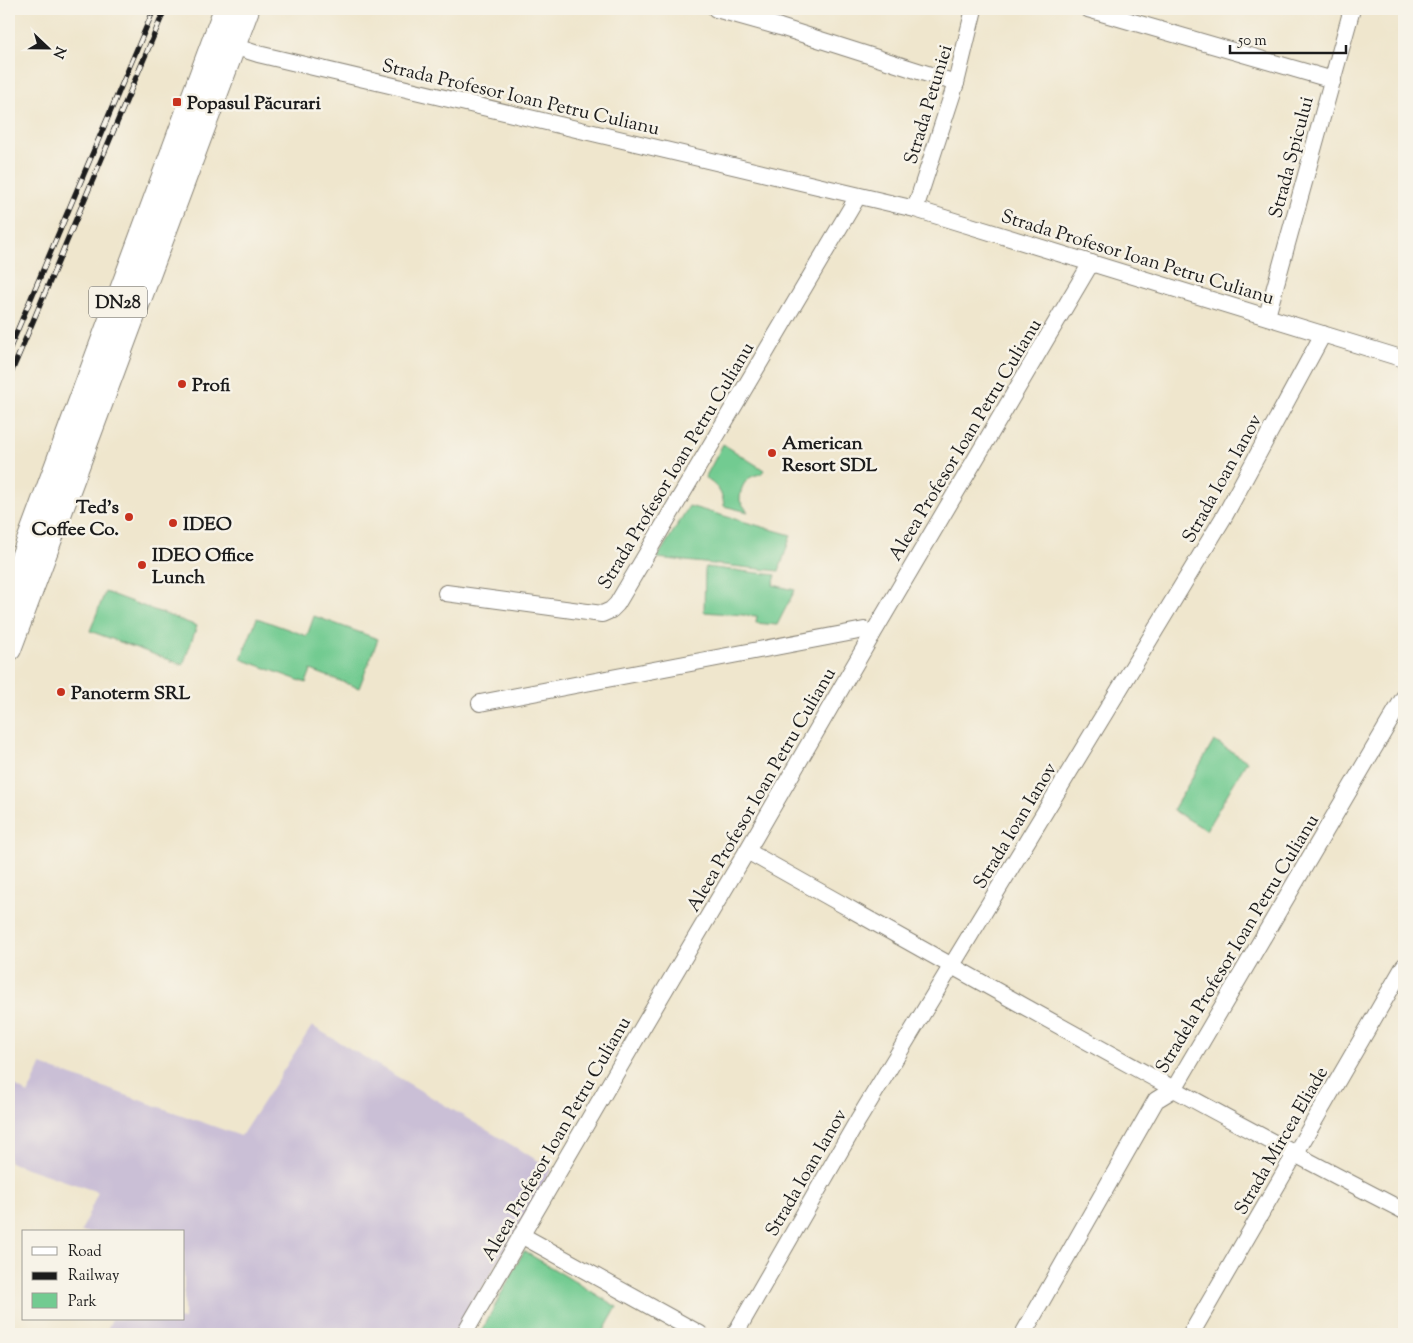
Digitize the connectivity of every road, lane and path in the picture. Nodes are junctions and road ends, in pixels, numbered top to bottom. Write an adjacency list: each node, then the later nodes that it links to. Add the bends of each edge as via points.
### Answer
1 (226, 9): 17 (highway, DN28)
2 (247, 9): 7 (highway, DN28)
3 (716, 9): 9 (street)
4 (974, 9): 9 (street, Strada Petuniei)
5 (1088, 9): 8 (street)
6 (1352, 9): 8 (street, Strada Spicului)
7 (233, 46): 10 (street, Strada Profesor Ioan Petru Culianu); 19 (highway, DN28)
8 (1332, 80): 13 (street, Strada Spicului)
9 (956, 83): 11 (street, Strada Petuniei)
10 (858, 196): 11 (street, Strada Profesor Ioan Petru Culianu); 16 (street, Strada Profesor Ioan Petru Culianu, via 611,610 602,614)
11 (915, 209): 12 (street, Strada Profesor Ioan Petru Culianu)
12 (1091, 263): 13 (street, Strada Profesor Ioan Petru Culianu); 18 (street, Aleea Profesor Ioan Petru Culianu)
13 (1267, 316): 14 (street, Strada Profesor Ioan Petru Culianu)
14 (1323, 334): 15 (street, Strada Profesor Ioan Petru Culianu); 23 (street, Strada Ioan Ianov, via 1225,515)
15 (1404, 359)
16 (446, 593)
17 (9, 595)
18 (872, 635): 21 (street, via 864,630); 22 (street, Aleea Profesor Ioan Petru Culianu)
19 (9, 650)
20 (1404, 697): 25 (street, Stradela Profesor Ioan Petru Culianu)
21 (480, 703)
22 (747, 851): 23 (street); 28 (street, Aleea Profesor Ioan Petru Culianu)
23 (952, 966): 25 (street); 31 (street, Strada Ioan Ianov, via 858,1120)
24 (1404, 966): 26 (street, Strada Mircea Eliade)
25 (1174, 1089): 26 (street); 32 (street, Stradela Profesor Ioan Petru Culianu, via 1156,1100)
26 (1295, 1155): 27 (street); 33 (street, Strada Mircea Eliade)
27 (1404, 1211)
28 (522, 1235): 29 (street, Aleea Profesor Ioan Petru Culianu); 30 (street)
29 (464, 1334)
30 (700, 1334)
31 (736, 1334)
32 (1023, 1334)
33 (1191, 1334)

